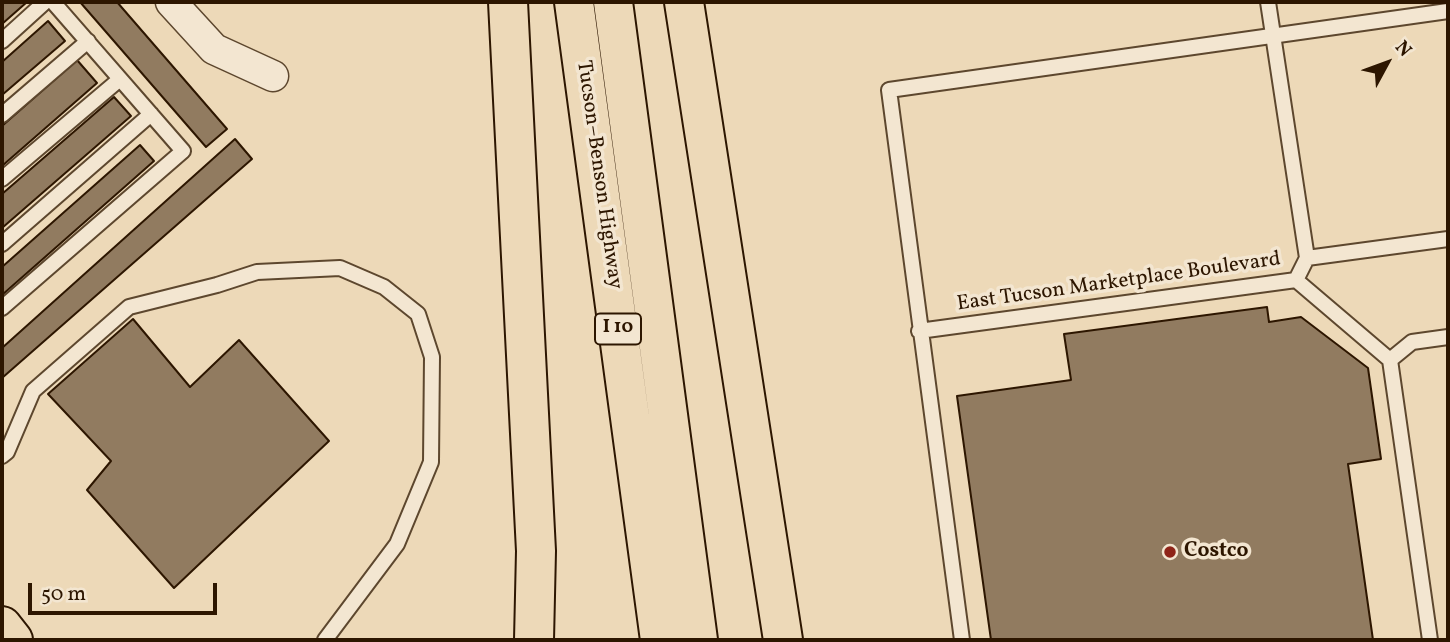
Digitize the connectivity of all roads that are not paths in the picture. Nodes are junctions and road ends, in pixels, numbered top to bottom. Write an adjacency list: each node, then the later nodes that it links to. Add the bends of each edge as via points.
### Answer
1 (45, 2): 11 (lane)
2 (53, 2): 12 (lane)
3 (171, 2): 13 (street, via 214,49)
4 (508, 2): 30 (main road, via 536,551)
5 (574, 2): 31 (main road, Tucson–Benson Highway / I 10)
6 (612, 2): 32 (main road, Tucson–Benson Highway / I 10)
7 (684, 2): 33 (main road)
8 (1268, 2): 10 (lane)
9 (1448, 11): 10 (lane)
10 (1274, 37): 20 (lane); 23 (lane, via 889,90)
11 (2, 41)
12 (88, 41): 14 (lane); 16 (lane)
13 (273, 76)
14 (120, 79): 15 (lane); 17 (lane)
15 (151, 114): 19 (lane); 22 (lane, via 183,151)
16 (2, 115)
17 (2, 179)
18 (1448, 239): 20 (lane)
19 (2, 244)
20 (1307, 258): 21 (lane)
21 (1296, 280): 23 (lane, East Tucson Marketplace Boulevard); 25 (lane, East Tucson Marketplace Boulevard)
22 (2, 308)
23 (919, 331): 34 (lane)
24 (1448, 337): 25 (lane, via 1412,342)
25 (1390, 360): 35 (lane)
26 (2, 456): 29 (lane, via 33,391 129,307 257,272 340,268 384,287 418,314 432,357 431,462 397,544)
27 (2, 626): 28 (main road)
28 (13, 640)
29 (325, 640)
30 (534, 640)
31 (660, 640)
32 (698, 640)
33 (783, 640)
34 (962, 640)
35 (1430, 640)

